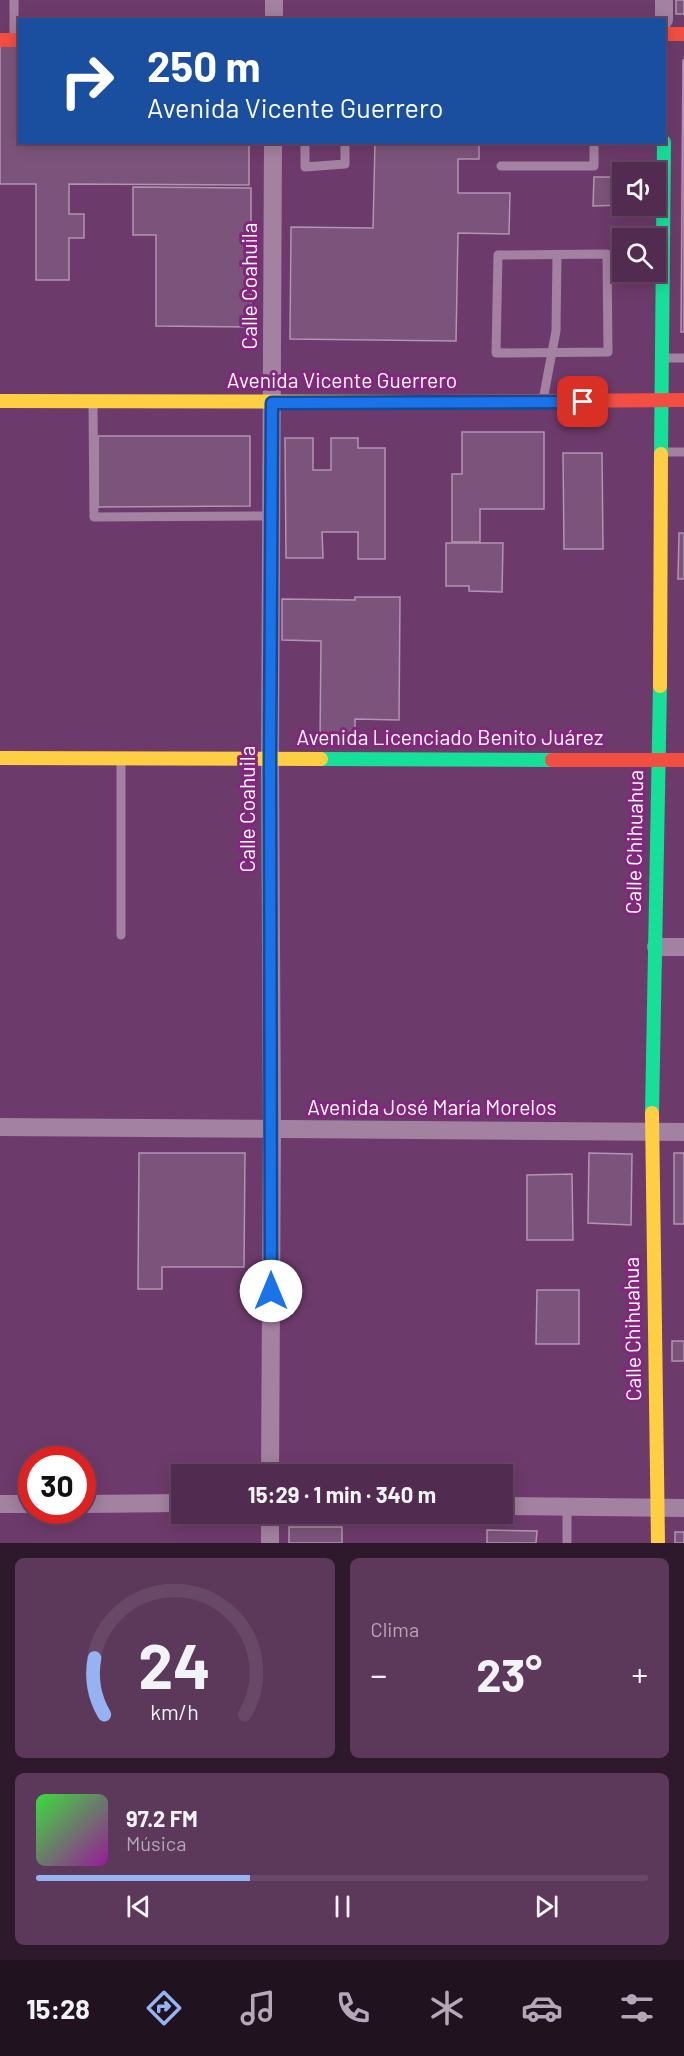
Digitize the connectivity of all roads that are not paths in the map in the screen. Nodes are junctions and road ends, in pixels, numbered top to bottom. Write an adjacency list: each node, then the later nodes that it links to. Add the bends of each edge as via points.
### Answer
1 (14, 0): 8 (lane)
2 (274, 0): 4 (street)
3 (664, 0): 5 (street)
4 (274, 18)
5 (664, 18)
6 (666, 34): 7 (street)
7 (684, 34)
8 (11, 40)
9 (273, 144): 24 (street, Calle Coahuila)
10 (305, 144): 11 (lane, via 305,167 345,164)
11 (345, 144)
12 (594, 144): 14 (lane, via 594,166)
13 (664, 144): 17 (street, Calle Chihuahua)
14 (501, 166)
15 (557, 255): 16 (lane); 16 (lane, via 607,254 608,352); 16 (lane, via 498,255 496,353)
16 (552, 352): 23 (lane)
17 (663, 358): 18 (lane); 22 (street, Calle Chihuahua)
18 (684, 358)
19 (684, 400): 22 (street, Avenida Vicente Guerrero)
20 (0, 401): 21 (street, Avenida Vicente Guerrero)
21 (93, 401): 24 (street, Avenida Vicente Guerrero); 27 (lane, via 94,517)
22 (663, 401): 23 (street, Avenida Vicente Guerrero); 25 (street, Calle Chihuahua)
23 (543, 402): 24 (street, Avenida Vicente Guerrero)
24 (272, 403): 27 (street, Calle Coahuila)
25 (662, 452): 26 (lane); 31 (street, Calle Chihuahua)
26 (684, 452)
27 (271, 516): 30 (street, Calle Coahuila)
28 (0, 758): 29 (street, Avenida Licenciado Benito Juárez)
29 (121, 759): 30 (street, Avenida Licenciado Benito Juárez); 33 (lane)
30 (270, 759): 31 (street, Avenida Licenciado Benito Juárez); 37 (street, Calle Coahuila)
31 (659, 760): 32 (street, Avenida Licenciado Benito Juárez); 34 (street, Calle Chihuahua)
32 (684, 760)
33 (121, 935)
34 (656, 947): 35 (street); 38 (street, Calle Chihuahua)
35 (684, 947)
36 (0, 1127): 37 (street, Avenida José María Morelos)
37 (272, 1130): 38 (street, Avenida José María Morelos); 40 (street, Calle Coahuila)
38 (652, 1132): 39 (street, Avenida José María Morelos); 47 (street, Calle Chihuahua)
39 (684, 1132)
40 (270, 1464)
41 (171, 1503): 44 (street)
42 (0, 1504): 43 (street)
43 (18, 1504)
44 (96, 1504)
45 (513, 1506): 46 (street)
46 (567, 1507): 47 (street); 51 (lane)
47 (658, 1508): 48 (street); 52 (street, Calle Chihuahua)
48 (684, 1508)
49 (270, 1524): 50 (street)
50 (270, 1543)
51 (567, 1543)
52 (658, 1543)

